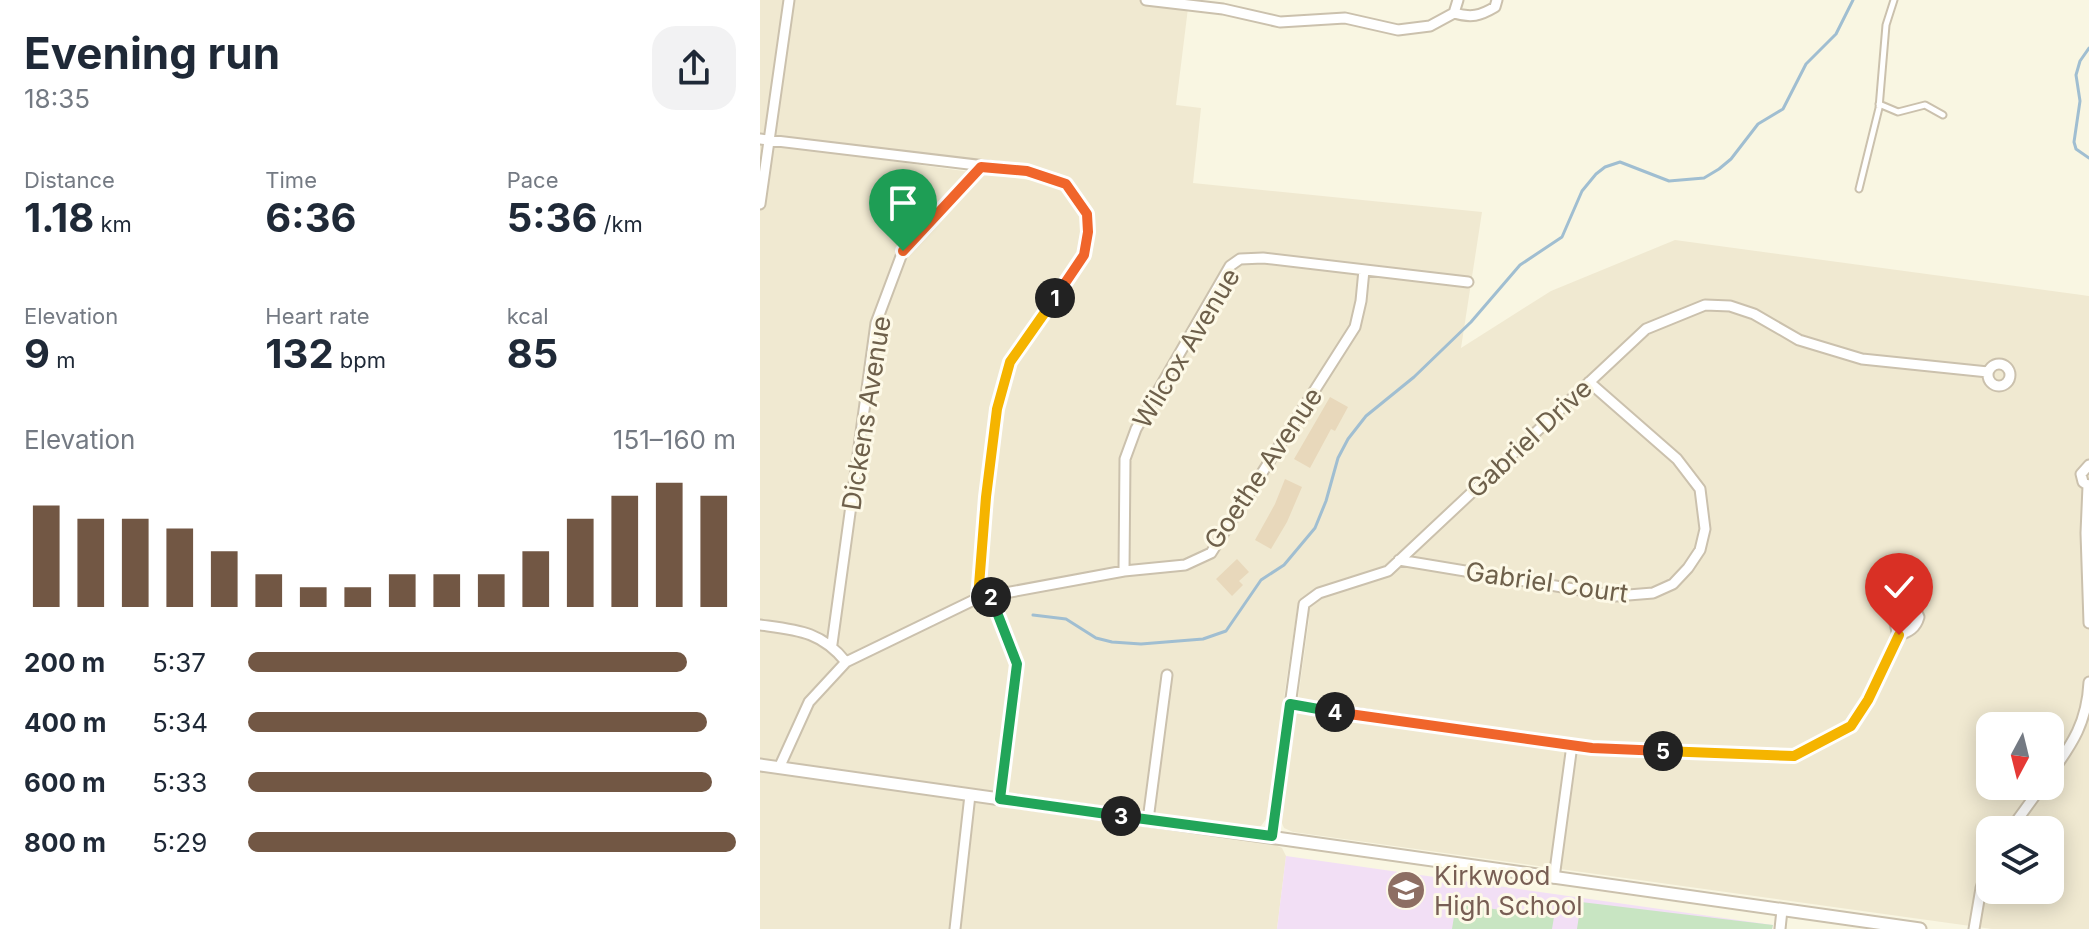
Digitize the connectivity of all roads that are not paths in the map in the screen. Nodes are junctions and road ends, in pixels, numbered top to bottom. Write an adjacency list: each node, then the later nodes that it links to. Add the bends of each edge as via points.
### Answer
1 (789, 0): 10 (street)
2 (1146, 0): 6 (street)
3 (1458, 0): 7 (street)
4 (1497, 0): 7 (street, via 1482,15)
5 (1894, 0): 8 (lane, via 1886,25)
6 (1192, 3): 7 (street, via 1280,22 1345,18 1410,30)
7 (1454, 13)
8 (1879, 104): 9 (lane, via 1898,112 1925,105); 12 (lane)
9 (1943, 115)
10 (764, 139): 11 (street); 13 (street)
11 (981, 167): 23 (street, via 1027,171 1066,184 1087,214 1088,232 1084,255 1010,362 995,423); 27 (street, Dickens Avenue, via 903,251 876,323)
12 (1859, 189)
13 (760, 204)
14 (1364, 270): 15 (street, Wilcox Avenue); 21 (street, Goethe Avenue, via 1355,327 1211,553 1185,565); 21 (street, Wilcox Avenue, via 1263,258 1240,259 1230,266 1136,429 1125,459)
15 (1468, 282)
16 (1988, 372): 17 (street, Gabriel Drive, via 1862,359 1799,340 1754,314 1705,305 1646,329)
17 (1589, 382): 20 (street, Gabriel Drive); 20 (street, Gabriel Court, via 1677,459 1700,489 1705,529 1700,550 1673,584 1653,593 1616,596)
18 (2089, 465): 19 (street, via 2081,474)
19 (2089, 486): 24 (street)
20 (1399, 560): 31 (street, Gabriel Drive, via 1388,571 1319,593 1304,604)
21 (1124, 571): 22 (street, Goethe Avenue)
22 (992, 596): 23 (street, Goethe Avenue); 37 (street, via 1017,664)
23 (978, 598): 28 (street, Goethe Avenue)
24 (2089, 623)
25 (760, 625): 27 (street, via 803,631)
26 (1898, 636): 32 (street, via 1851,726 1794,756)
27 (832, 644): 28 (street)
28 (846, 662): 35 (street, Goethe Avenue, via 809,702)
29 (1167, 675): 38 (street)
30 (2089, 682): 33 (street, via 2083,724)
31 (1290, 704): 32 (street); 39 (street, Gabriel Drive)
32 (1572, 745): 40 (street)
33 (2064, 753)
34 (760, 765): 35 (street)
35 (779, 768): 36 (street)
36 (970, 795): 37 (street); 43 (street)
37 (1000, 799): 38 (street)
38 (1148, 820): 39 (street)
39 (1272, 836): 40 (street)
40 (1554, 878): 42 (street)
41 (1978, 904): 46 (street)
42 (1782, 910): 44 (street); 45 (street)
43 (955, 929)
44 (1780, 929)
45 (1920, 929)
46 (1974, 929)

